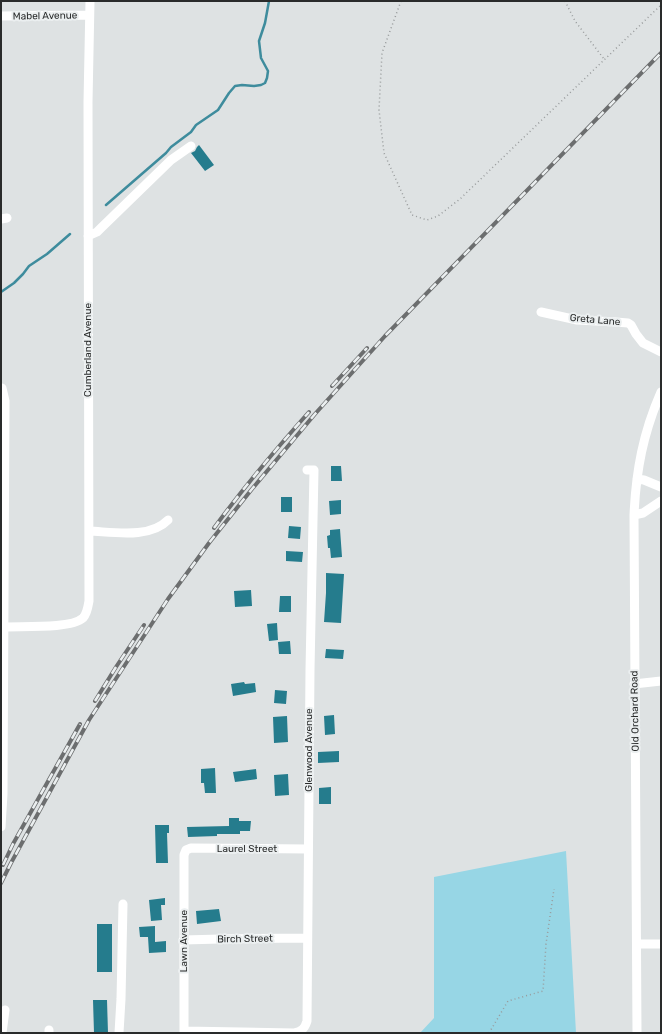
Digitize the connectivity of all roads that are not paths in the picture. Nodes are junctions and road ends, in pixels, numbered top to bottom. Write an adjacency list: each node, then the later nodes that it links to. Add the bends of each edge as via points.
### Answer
1 (90, 1): 2 (street, Cumberland Avenue)
2 (89, 15): 3 (street, Mabel Avenue); 5 (street, Cumberland Avenue)
3 (1, 16)
4 (191, 146): 5 (street, via 171,160 102,228)
5 (88, 236): 16 (street, Cumberland Avenue)
6 (541, 312): 7 (street, Greta Lane, via 577,320 628,323 643,343)
7 (661, 352)
8 (2, 388): 17 (street, via 6,401)
9 (661, 392): 11 (street, Old Orchard Road, via 644,440)
10 (311, 470): 22 (street, Glenwood Avenue)
11 (637, 479): 12 (street); 14 (street, Old Orchard Road)
12 (661, 487)
13 (661, 501): 14 (street)
14 (634, 515): 19 (street, Old Orchard Road)
15 (168, 520): 16 (street, via 155,529 138,532)
16 (89, 531): 17 (street, Cumberland Avenue, via 89,601 85,616 68,625)
17 (5, 627): 20 (street)
18 (661, 681): 19 (street)
19 (634, 684): 27 (street, Old Orchard Road)
20 (2, 780): 21 (street)
21 (1, 827)
22 (308, 849): 23 (street, Laurel Street); 25 (street, Glenwood Avenue)
23 (186, 850): 26 (street, Lawn Avenue)
24 (123, 904): 32 (street)
25 (307, 938): 26 (street, Birch Street); 30 (street, Glenwood Avenue, via 307,1021 302,1030 294,1033)
26 (184, 940): 30 (street, Lawn Avenue)
27 (637, 944): 28 (street); 33 (street, Old Orchard Road)
28 (661, 944)
29 (5, 1010): 31 (street)
30 (184, 1032)
31 (2, 1033)
32 (119, 1033)
33 (637, 1033)

